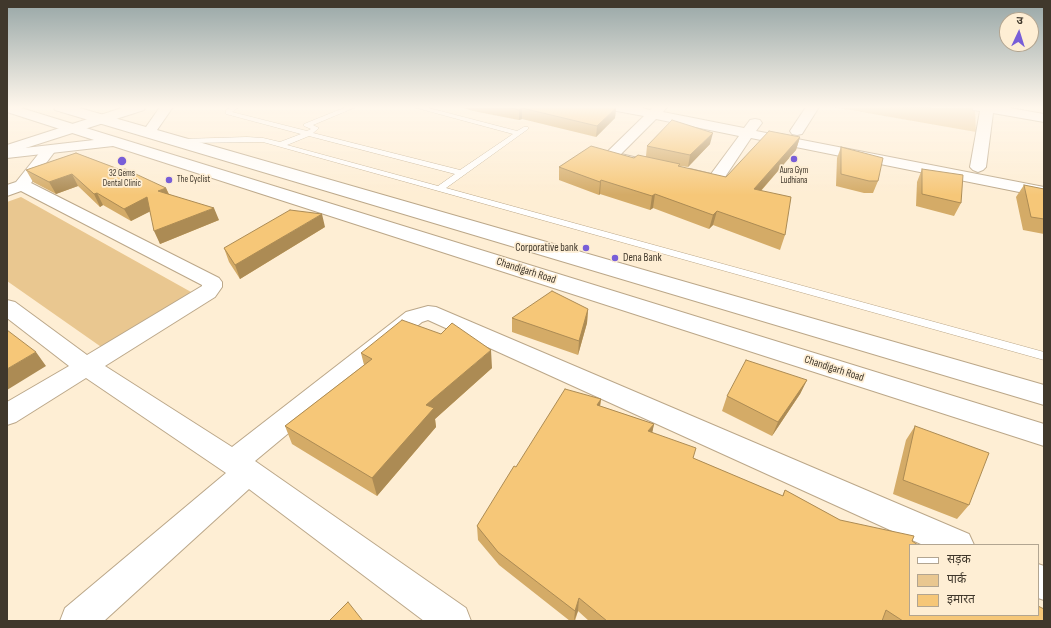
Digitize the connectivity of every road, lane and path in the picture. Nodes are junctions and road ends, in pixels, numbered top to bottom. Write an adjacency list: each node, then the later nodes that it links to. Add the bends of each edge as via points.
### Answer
1 (19, 136): 13 (street)
2 (38, 136): 17 (street)
3 (111, 136): 15 (street, Chandigarh Road)
4 (165, 136): 14 (street, Chandigarh Road)
5 (302, 136): 16 (lane)
6 (317, 136): 23 (lane)
7 (513, 136): 23 (lane)
8 (631, 136): 20 (street, via 610,156)
9 (746, 136): 22 (street, via 715,180)
10 (790, 136): 27 (street)
11 (824, 136): 21 (street)
12 (981, 136): 21 (street)
13 (7, 140)
14 (182, 141): 16 (lane, via 255,139); 31 (street, Chandigarh Road)
15 (119, 142): 18 (street); 33 (street, Chandigarh Road)
16 (280, 145): 26 (lane)
17 (7, 150)
18 (49, 150): 19 (street); 25 (street)
19 (7, 154)
20 (647, 164)
21 (978, 167): 24 (street)
22 (677, 171)
23 (461, 173): 26 (lane)
24 (1044, 179)
25 (15, 188): 30 (street, via 212,282 208,292)
26 (440, 188): 29 (lane)
27 (1044, 192)
28 (7, 307): 30 (street)
29 (1044, 356)
30 (86, 366): 32 (street); 34 (street)
31 (1044, 395)
32 (7, 415)
33 (1044, 435)
34 (241, 467): 35 (street, via 414,317 428,313 436,314); 36 (street); 37 (street)
35 (956, 544)
36 (78, 621)
37 (453, 621)

